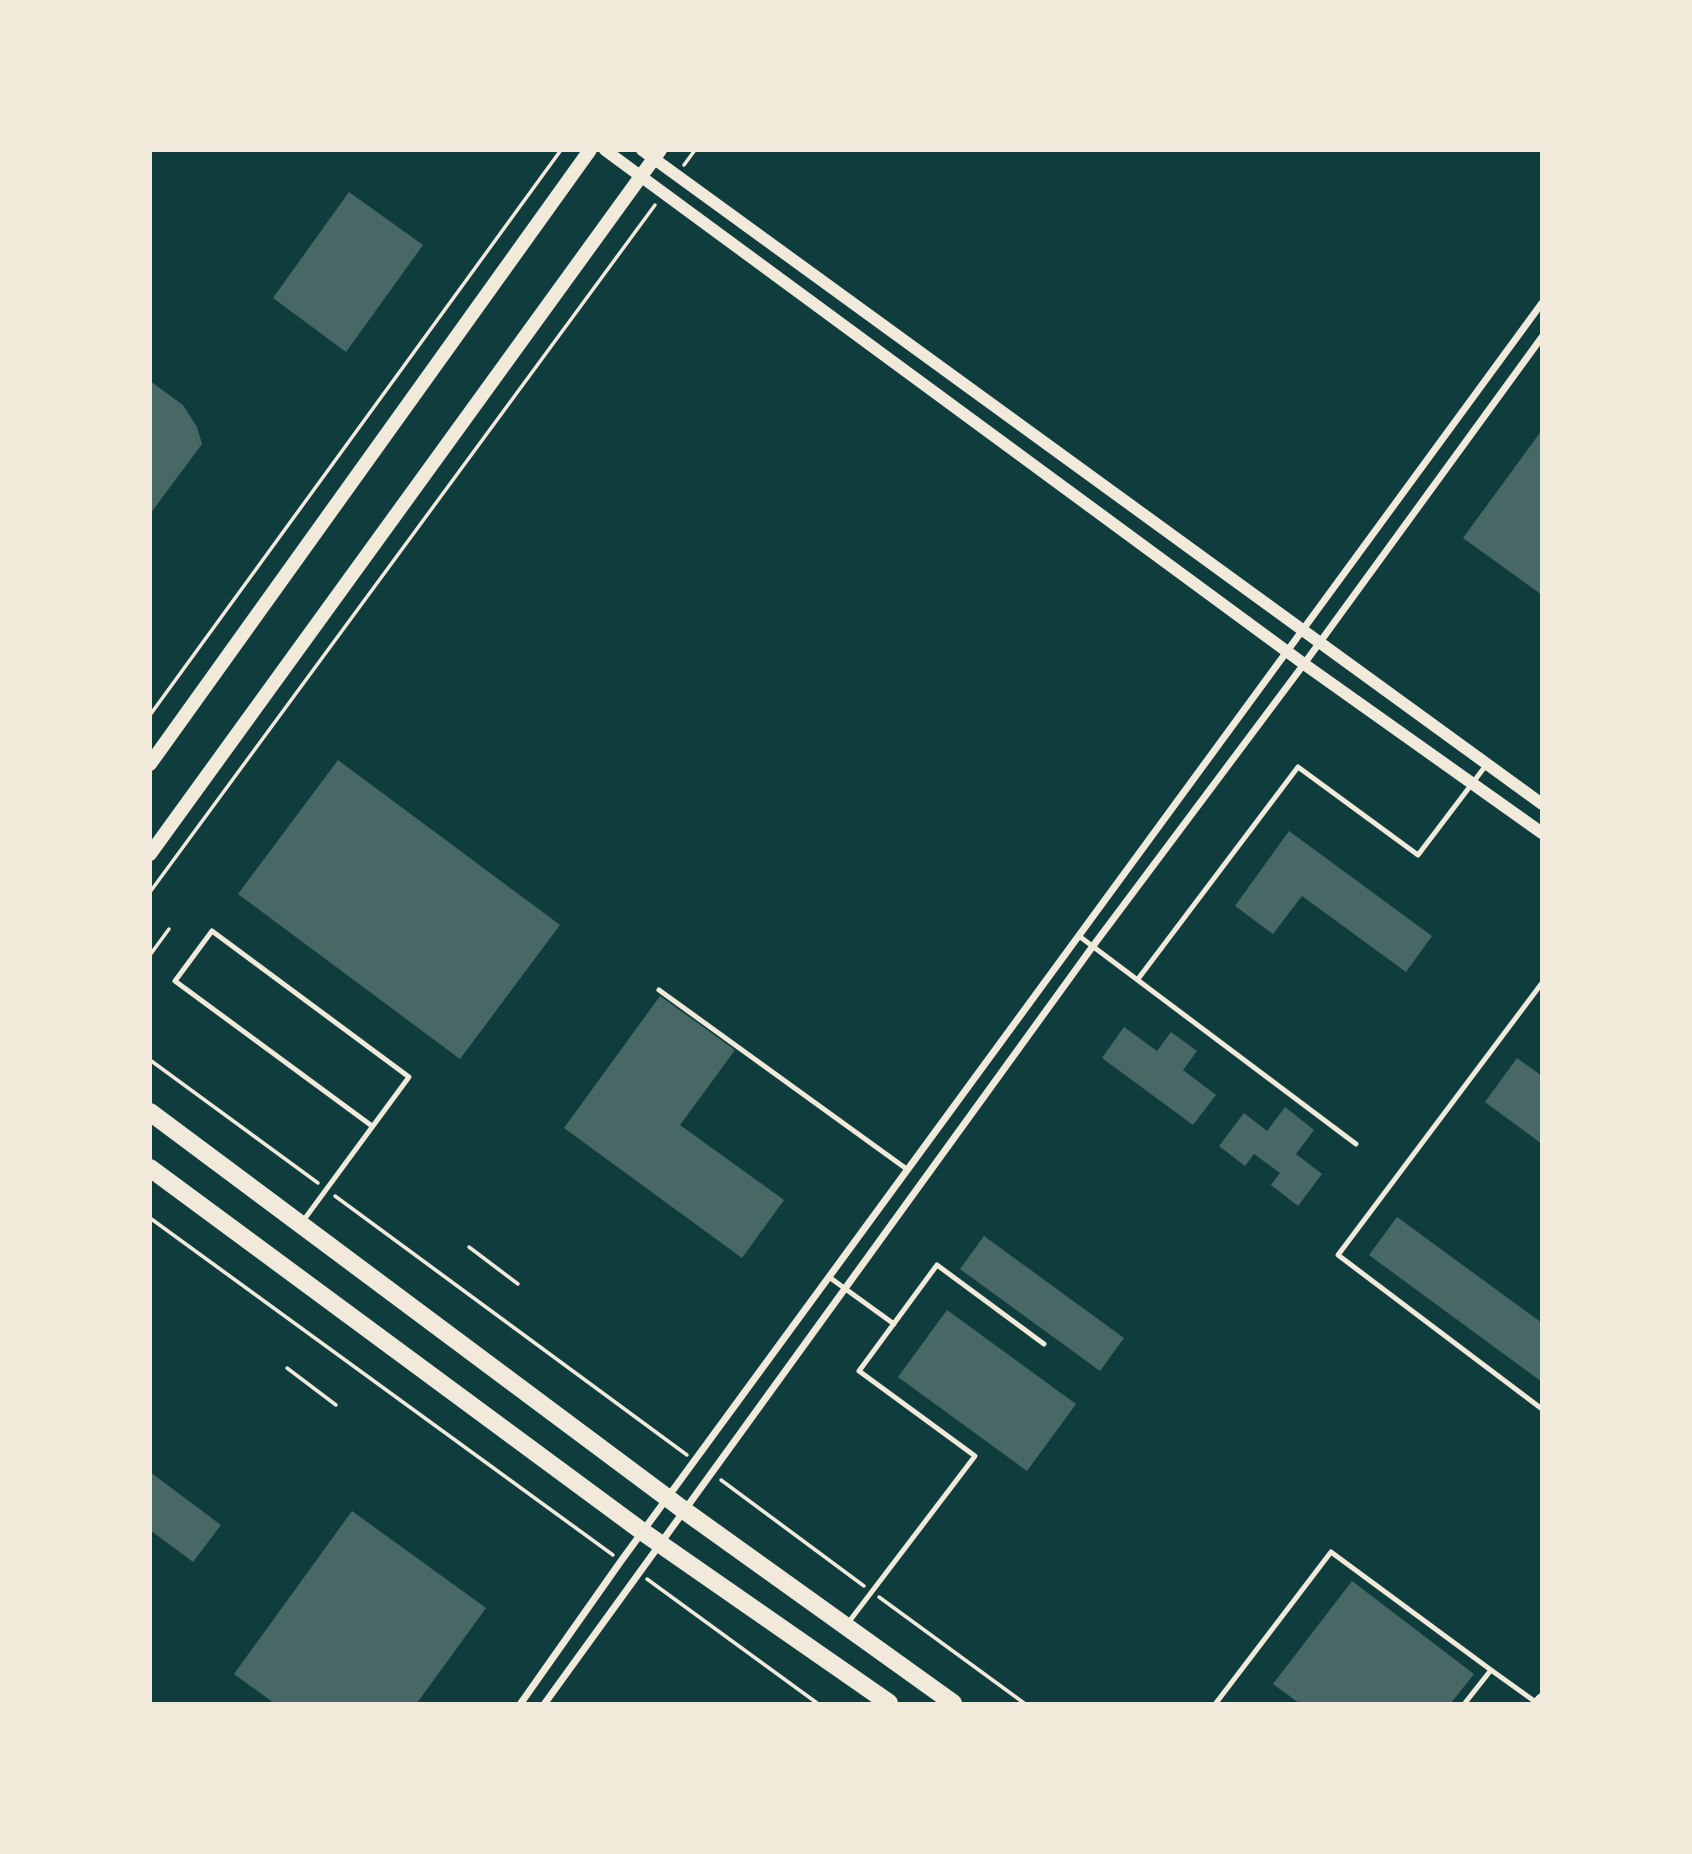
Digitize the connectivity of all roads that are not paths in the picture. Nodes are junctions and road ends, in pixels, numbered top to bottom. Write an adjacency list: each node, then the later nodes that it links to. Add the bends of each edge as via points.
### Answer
1 (590, 150): 11 (main road)
2 (605, 150): 4 (street)
3 (652, 153): 4 (main road); 7 (street)
4 (640, 177): 9 (street); 16 (main road)
5 (1542, 303): 7 (street)
6 (1542, 337): 8 (street)
7 (1302, 631): 8 (street); 9 (street)
8 (1319, 643): 10 (street); 12 (street)
9 (1287, 651): 10 (street); 17 (street)
10 (1304, 664): 13 (street); 18 (street)
11 (150, 764)
12 (1487, 764): 13 (lane); 14 (street)
13 (1473, 783): 15 (street); 19 (lane, via 1418,855 1298,767)
14 (1542, 804)
15 (1542, 833)
16 (150, 854)
17 (1079, 936): 18 (lane); 26 (street)
18 (1093, 946): 19 (lane); 29 (street)
19 (1138, 979): 24 (lane)
20 (1542, 983): 32 (lane, via 1338,1255)
21 (659, 990): 26 (lane)
22 (150, 1112): 27 (main road)
23 (372, 1126): 23 (lane, via 409,1077 212,931 175,981); 27 (lane)
24 (1356, 1144)
25 (150, 1168): 35 (main road)
26 (908, 1170): 28 (street)
27 (301, 1223): 33 (main road)
28 (830, 1277): 29 (lane); 33 (street)
29 (845, 1288): 30 (lane); 34 (street)
30 (894, 1324): 31 (lane, via 937,1265); 37 (lane, via 859,1371 975,1456)
31 (1044, 1344)
32 (1542, 1409)
33 (669, 1498): 34 (main road); 35 (street)
34 (685, 1511): 36 (street); 37 (main road)
35 (643, 1532): 36 (main road); 40 (street)
36 (660, 1545): 41 (street); 42 (main road)
37 (846, 1625): 43 (main road)
38 (1491, 1670): 39 (lane); 44 (lane, via 1331,1552); 45 (lane)
39 (1539, 1702)
40 (521, 1703)
41 (545, 1703)
42 (889, 1703)
43 (953, 1703)
44 (1216, 1703)
45 (1465, 1703)

